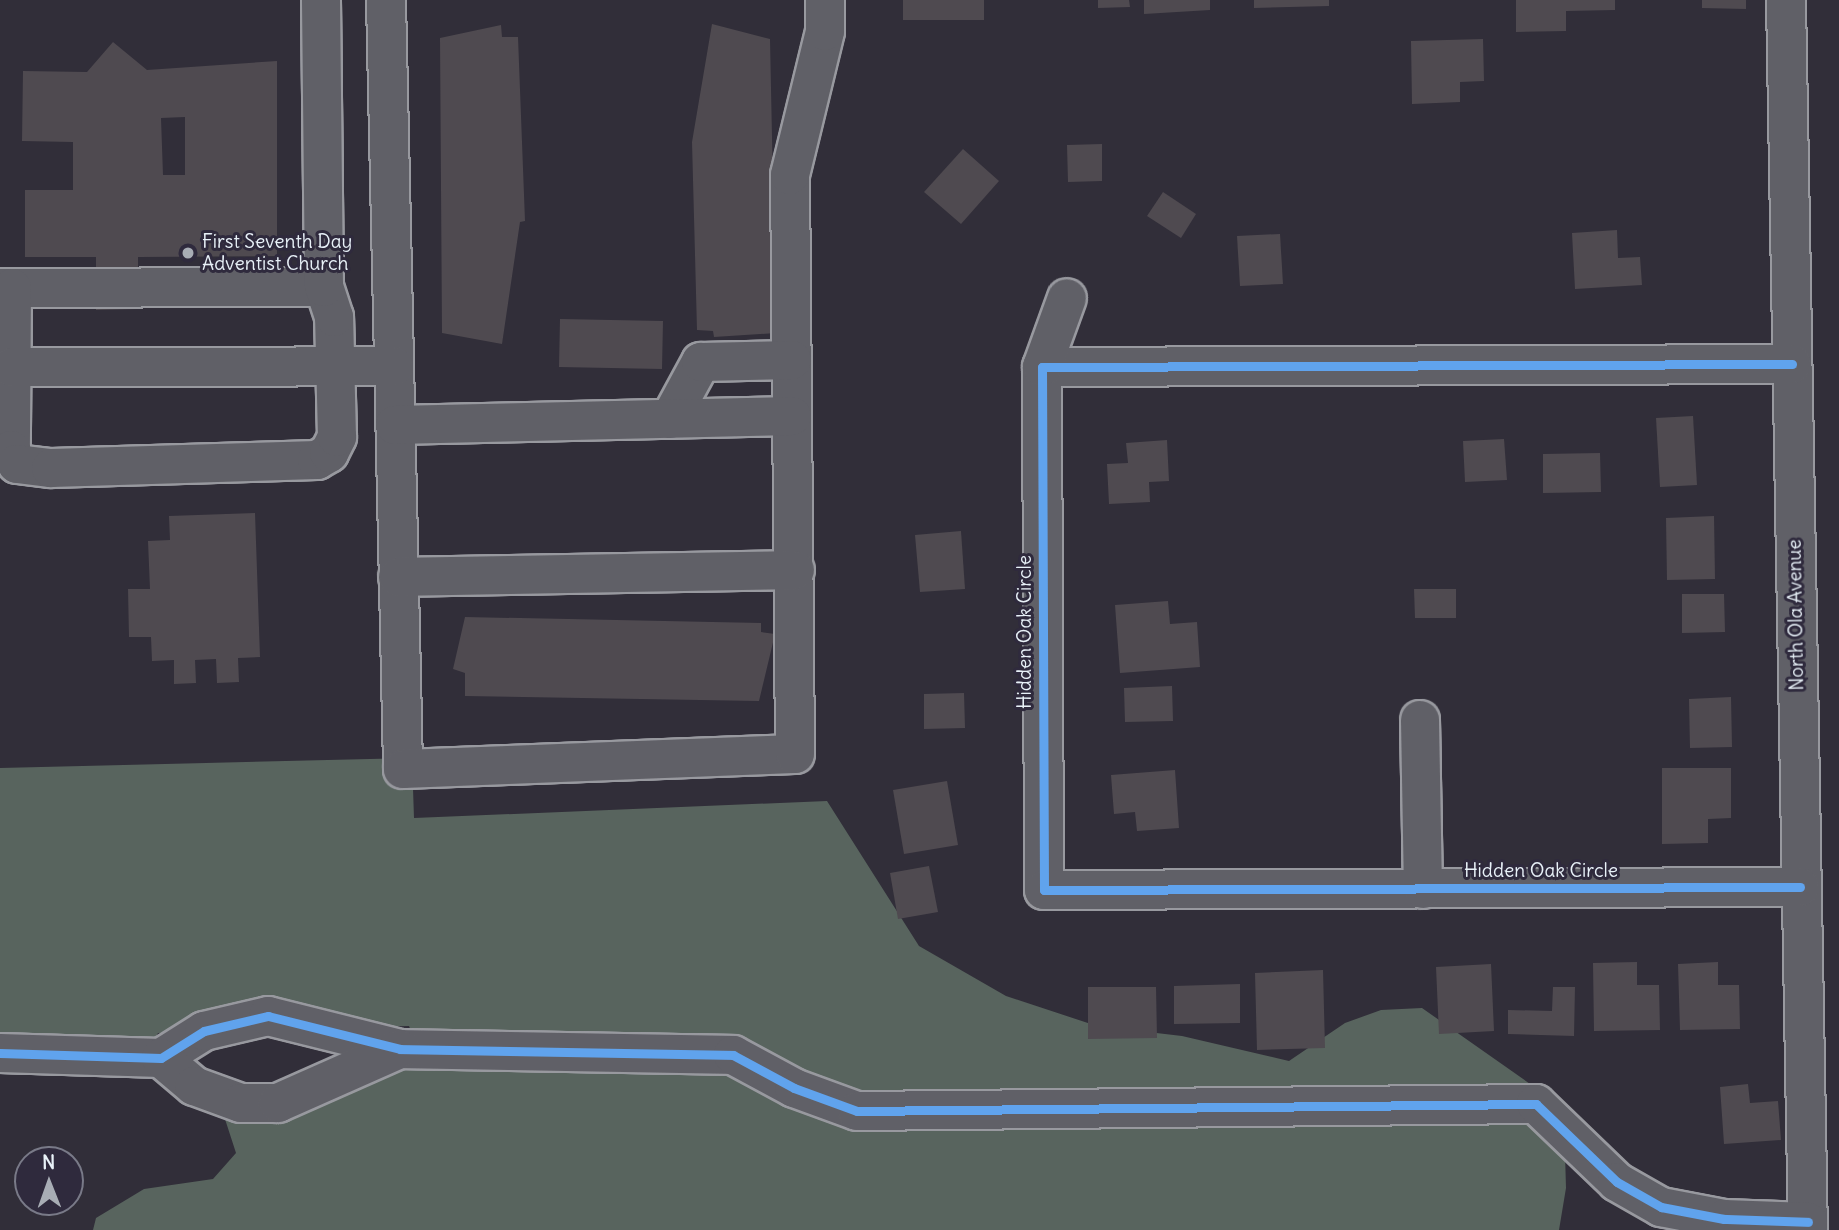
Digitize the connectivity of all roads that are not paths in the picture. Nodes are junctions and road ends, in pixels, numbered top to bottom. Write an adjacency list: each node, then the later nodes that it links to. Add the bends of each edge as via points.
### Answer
1 (321, 0): 5 (street)
2 (386, 0): 10 (street)
3 (825, 0): 8 (street, via 825,31 790,175)
4 (1786, 0): 9 (street, North Ola Avenue)
5 (324, 286): 6 (street); 12 (street, via 334,317)
6 (6, 288): 11 (street)
7 (1067, 298): 13 (street)
8 (792, 360): 14 (street); 15 (street, via 701,362)
9 (1792, 364): 13 (street); 20 (street, North Ola Avenue)
10 (394, 366): 12 (street); 16 (street)
11 (11, 367): 12 (street); 12 (street, via 11,450 17,464 51,468 317,460 329,453 337,437)
12 (336, 367)
13 (1042, 367): 21 (street, Hidden Oak Circle, via 1044,890)
14 (792, 416): 15 (street); 17 (street)
15 (670, 419): 16 (street)
16 (395, 425): 18 (street)
17 (795, 570): 18 (street); 18 (street, via 795,754 403,769)
18 (398, 577)
19 (1420, 720): 21 (street)
20 (1800, 887): 21 (street, Hidden Oak Circle); 25 (street, North Ola Avenue)
21 (1423, 889)
22 (400, 1049): 24 (street, via 268,1016 204,1031); 24 (street, via 278,1103 241,1103 194,1086); 25 (street, via 733,1055 794,1088 857,1111 1535,1104 1617,1182 1661,1207 1724,1219)
23 (0, 1053): 24 (street)
24 (161, 1058)
25 (1808, 1226)

